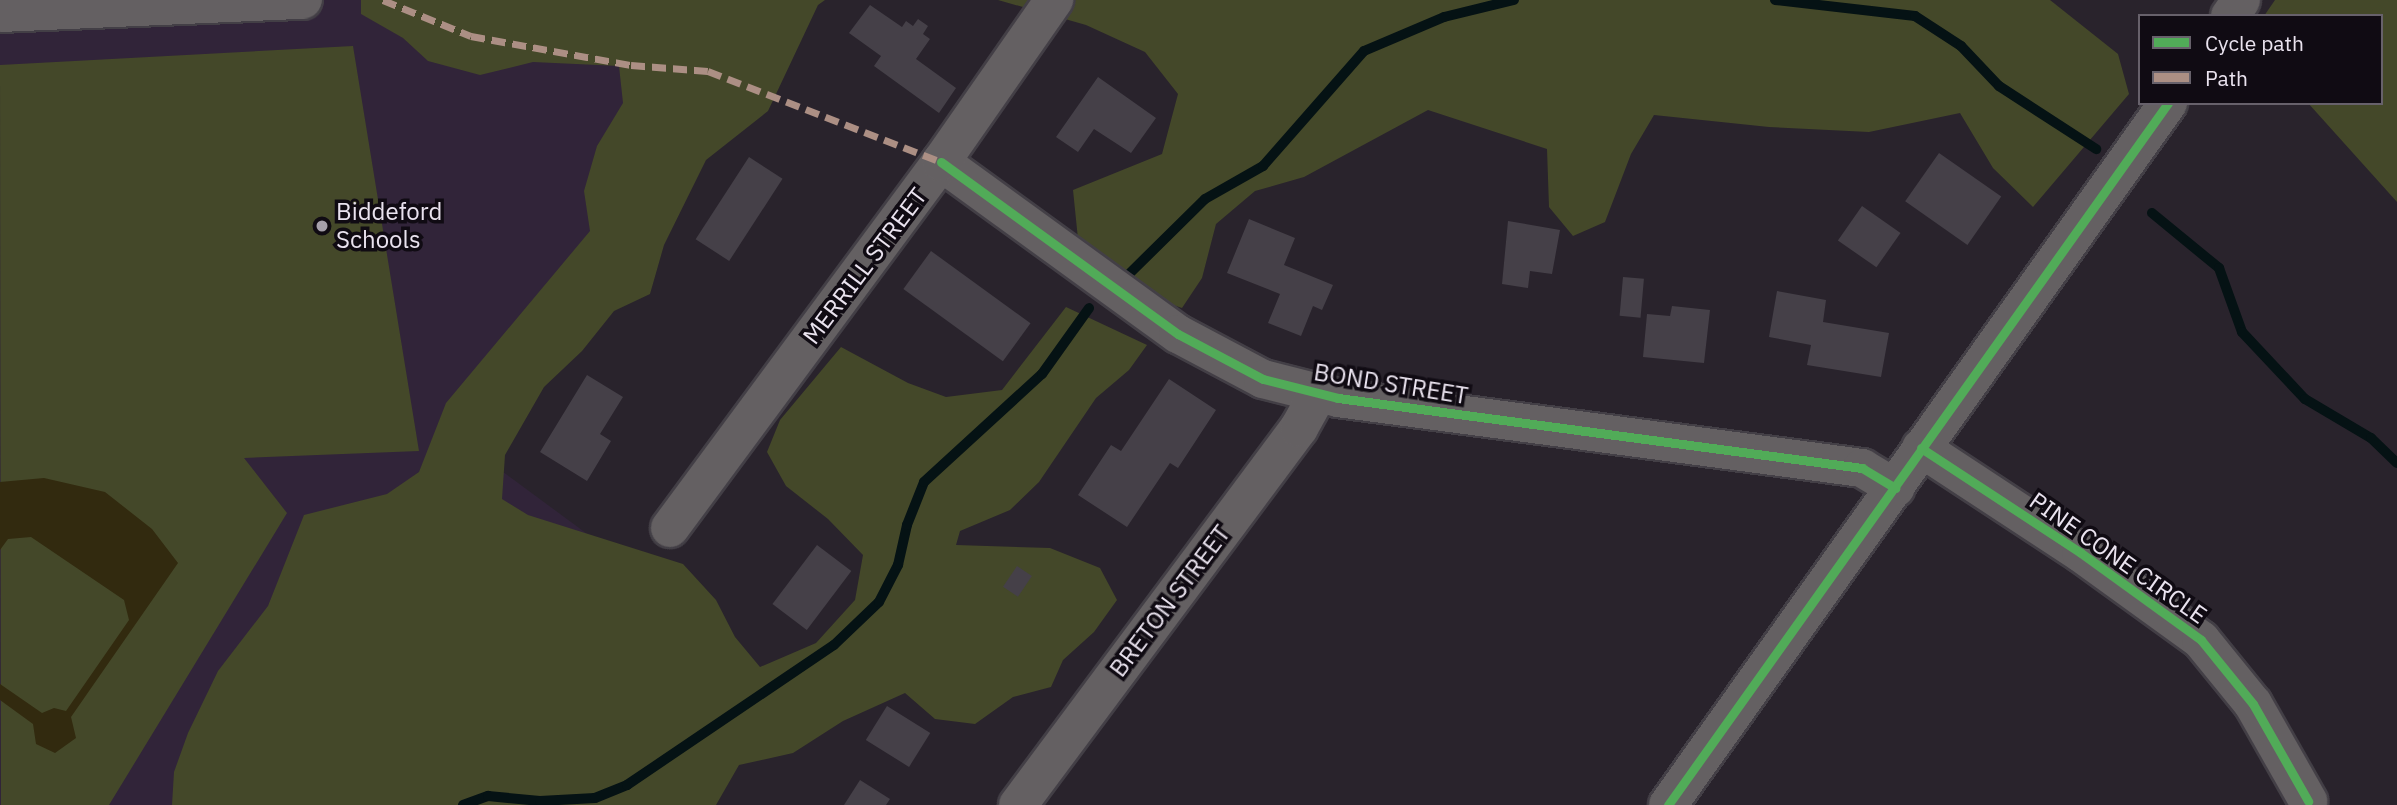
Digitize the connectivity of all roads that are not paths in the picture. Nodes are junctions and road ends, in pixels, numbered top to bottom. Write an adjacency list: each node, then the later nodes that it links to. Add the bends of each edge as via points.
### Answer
1 (303, 0): 3 (street)
2 (1054, 0): 5 (street, MERRILL STREET)
3 (0, 13)
4 (2167, 105): 7 (street)
5 (942, 162): 6 (street, BOND STREET, via 1178,334 1263,379); 9 (street, MERRILL STREET)
6 (1317, 395): 8 (street, BOND STREET, via 1862,468); 11 (street, BRETON STREET, via 1299,428)
7 (1921, 448): 8 (street); 10 (street, PINE CONE CIRCLE, via 2081,553 2201,640 2253,704)
8 (1895, 488): 12 (street)
9 (670, 528)
10 (2308, 800)
11 (1018, 805)
12 (1668, 805)

